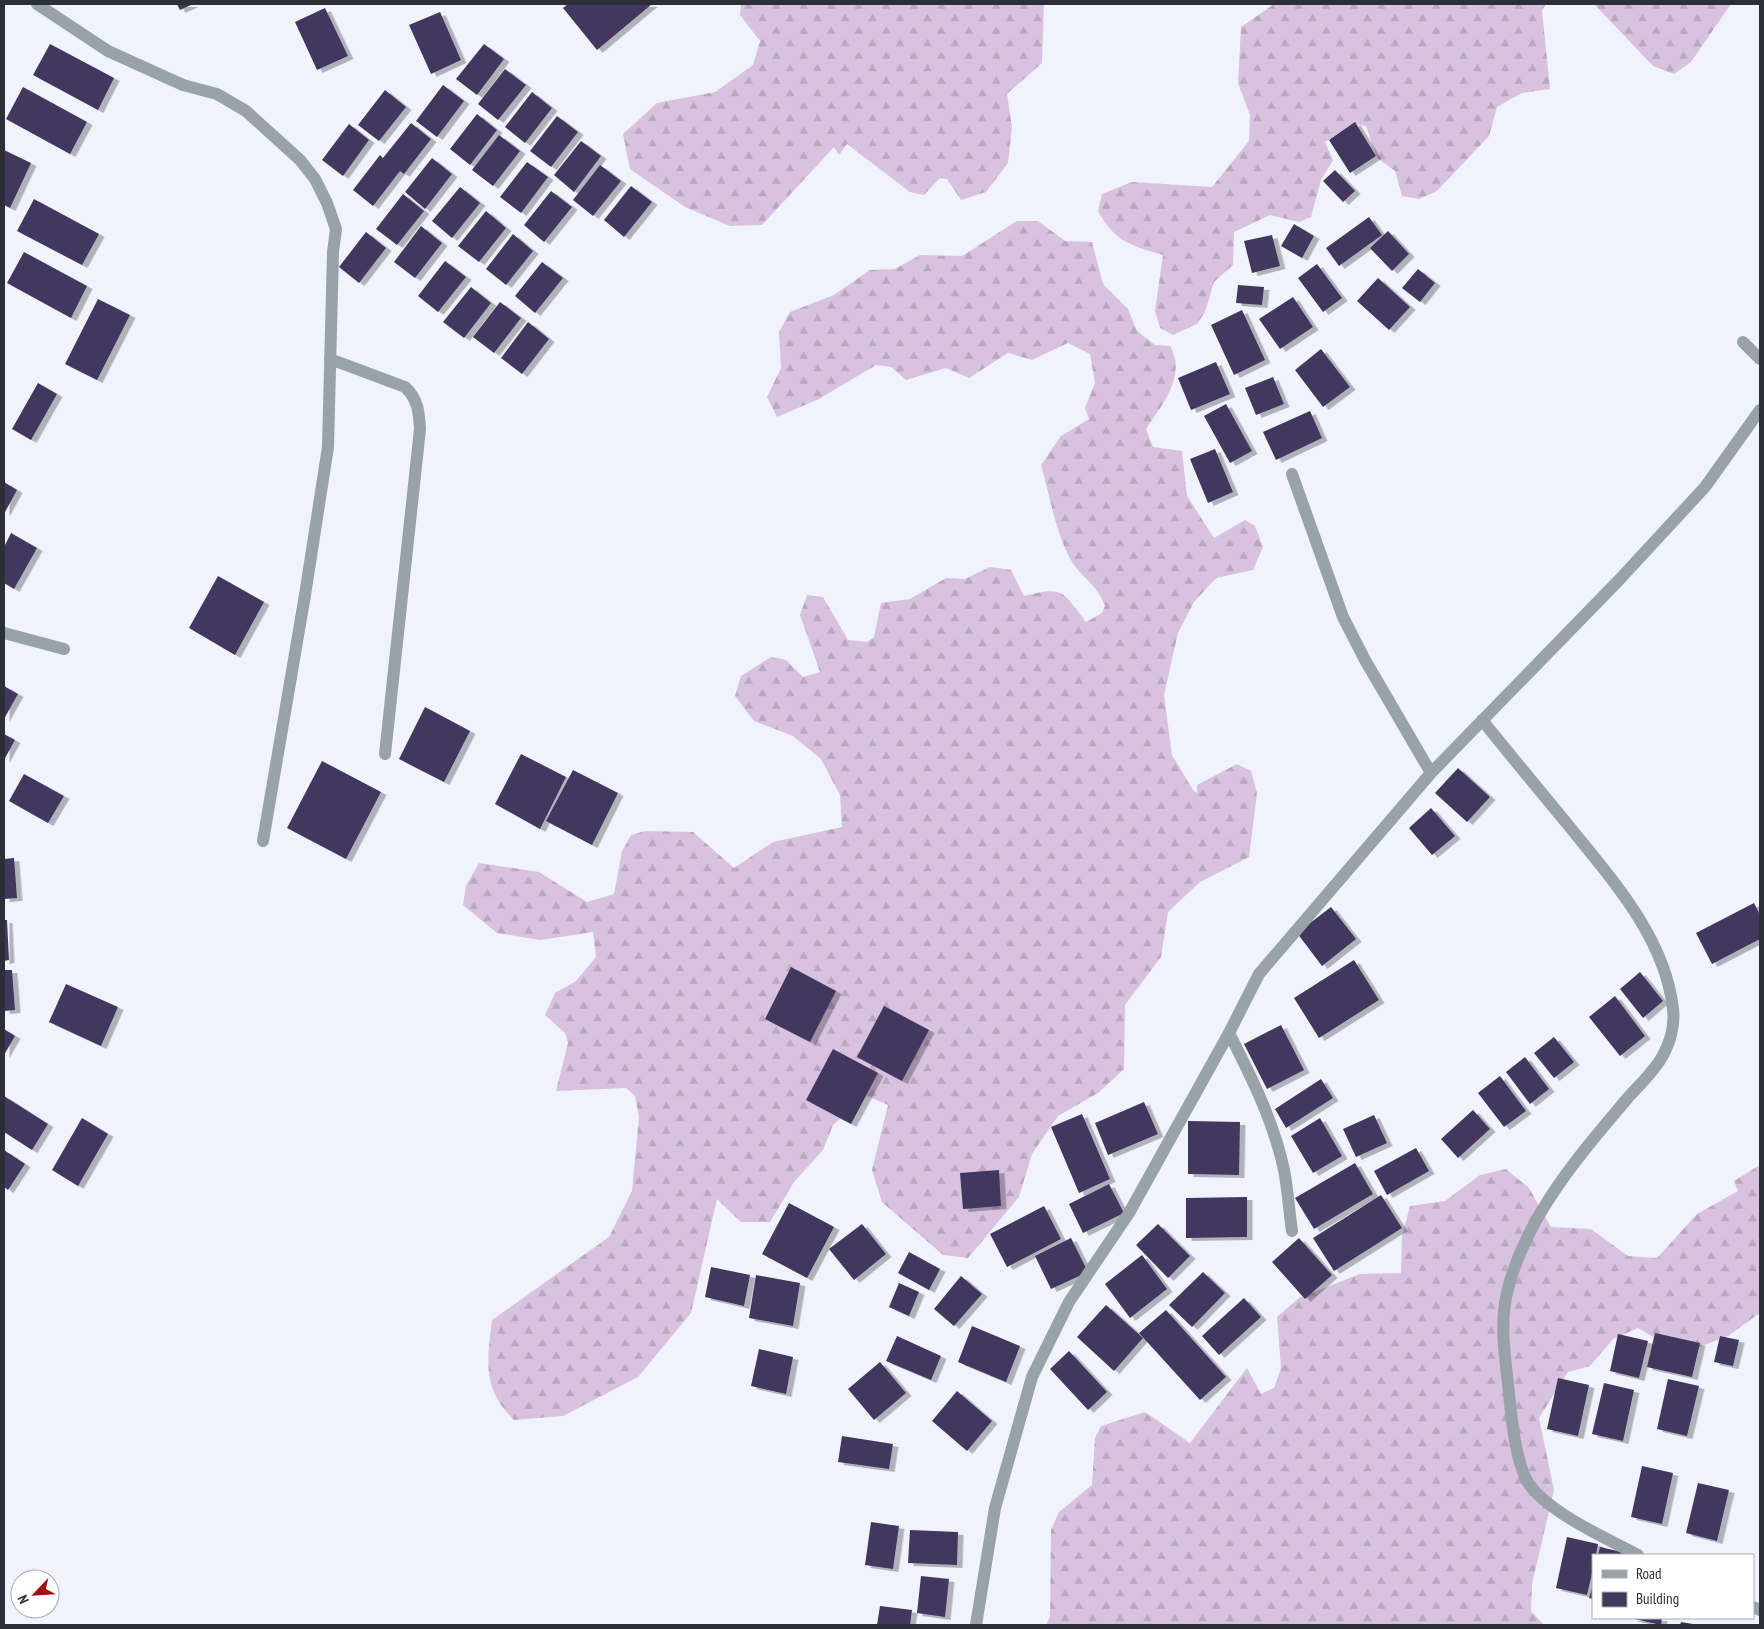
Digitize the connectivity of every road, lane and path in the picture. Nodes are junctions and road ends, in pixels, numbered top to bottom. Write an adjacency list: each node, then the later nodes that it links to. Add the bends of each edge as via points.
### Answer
1 (37, 4): 3 (street, via 108,51 152,73 233,102 300,160 323,195 336,228)
2 (1744, 342): 4 (street)
3 (330, 359): 10 (street, via 405,387 414,395 419,410 420,429); 12 (street, via 328,447)
4 (1760, 359)
5 (1760, 410): 9 (street, via 1705,487)
6 (1292, 474): 11 (street, via 1343,617)
7 (4, 633): 8 (street)
8 (64, 649)
9 (1482, 720): 11 (street); 15 (street, via 1626,897 1656,948 1674,1011 1672,1035 1661,1059 1597,1134 1550,1197 1520,1257 1505,1304 1504,1353 1518,1452 1527,1481 1551,1505)
10 (385, 754)
11 (1431, 773): 13 (street, via 1259,974)
12 (263, 841)
13 (1230, 1033): 14 (street, via 1272,1130 1284,1169); 16 (street, via 1129,1214 1069,1302 1032,1377 995,1508)
14 (1292, 1231)
15 (1636, 1554)
16 (976, 1625)

